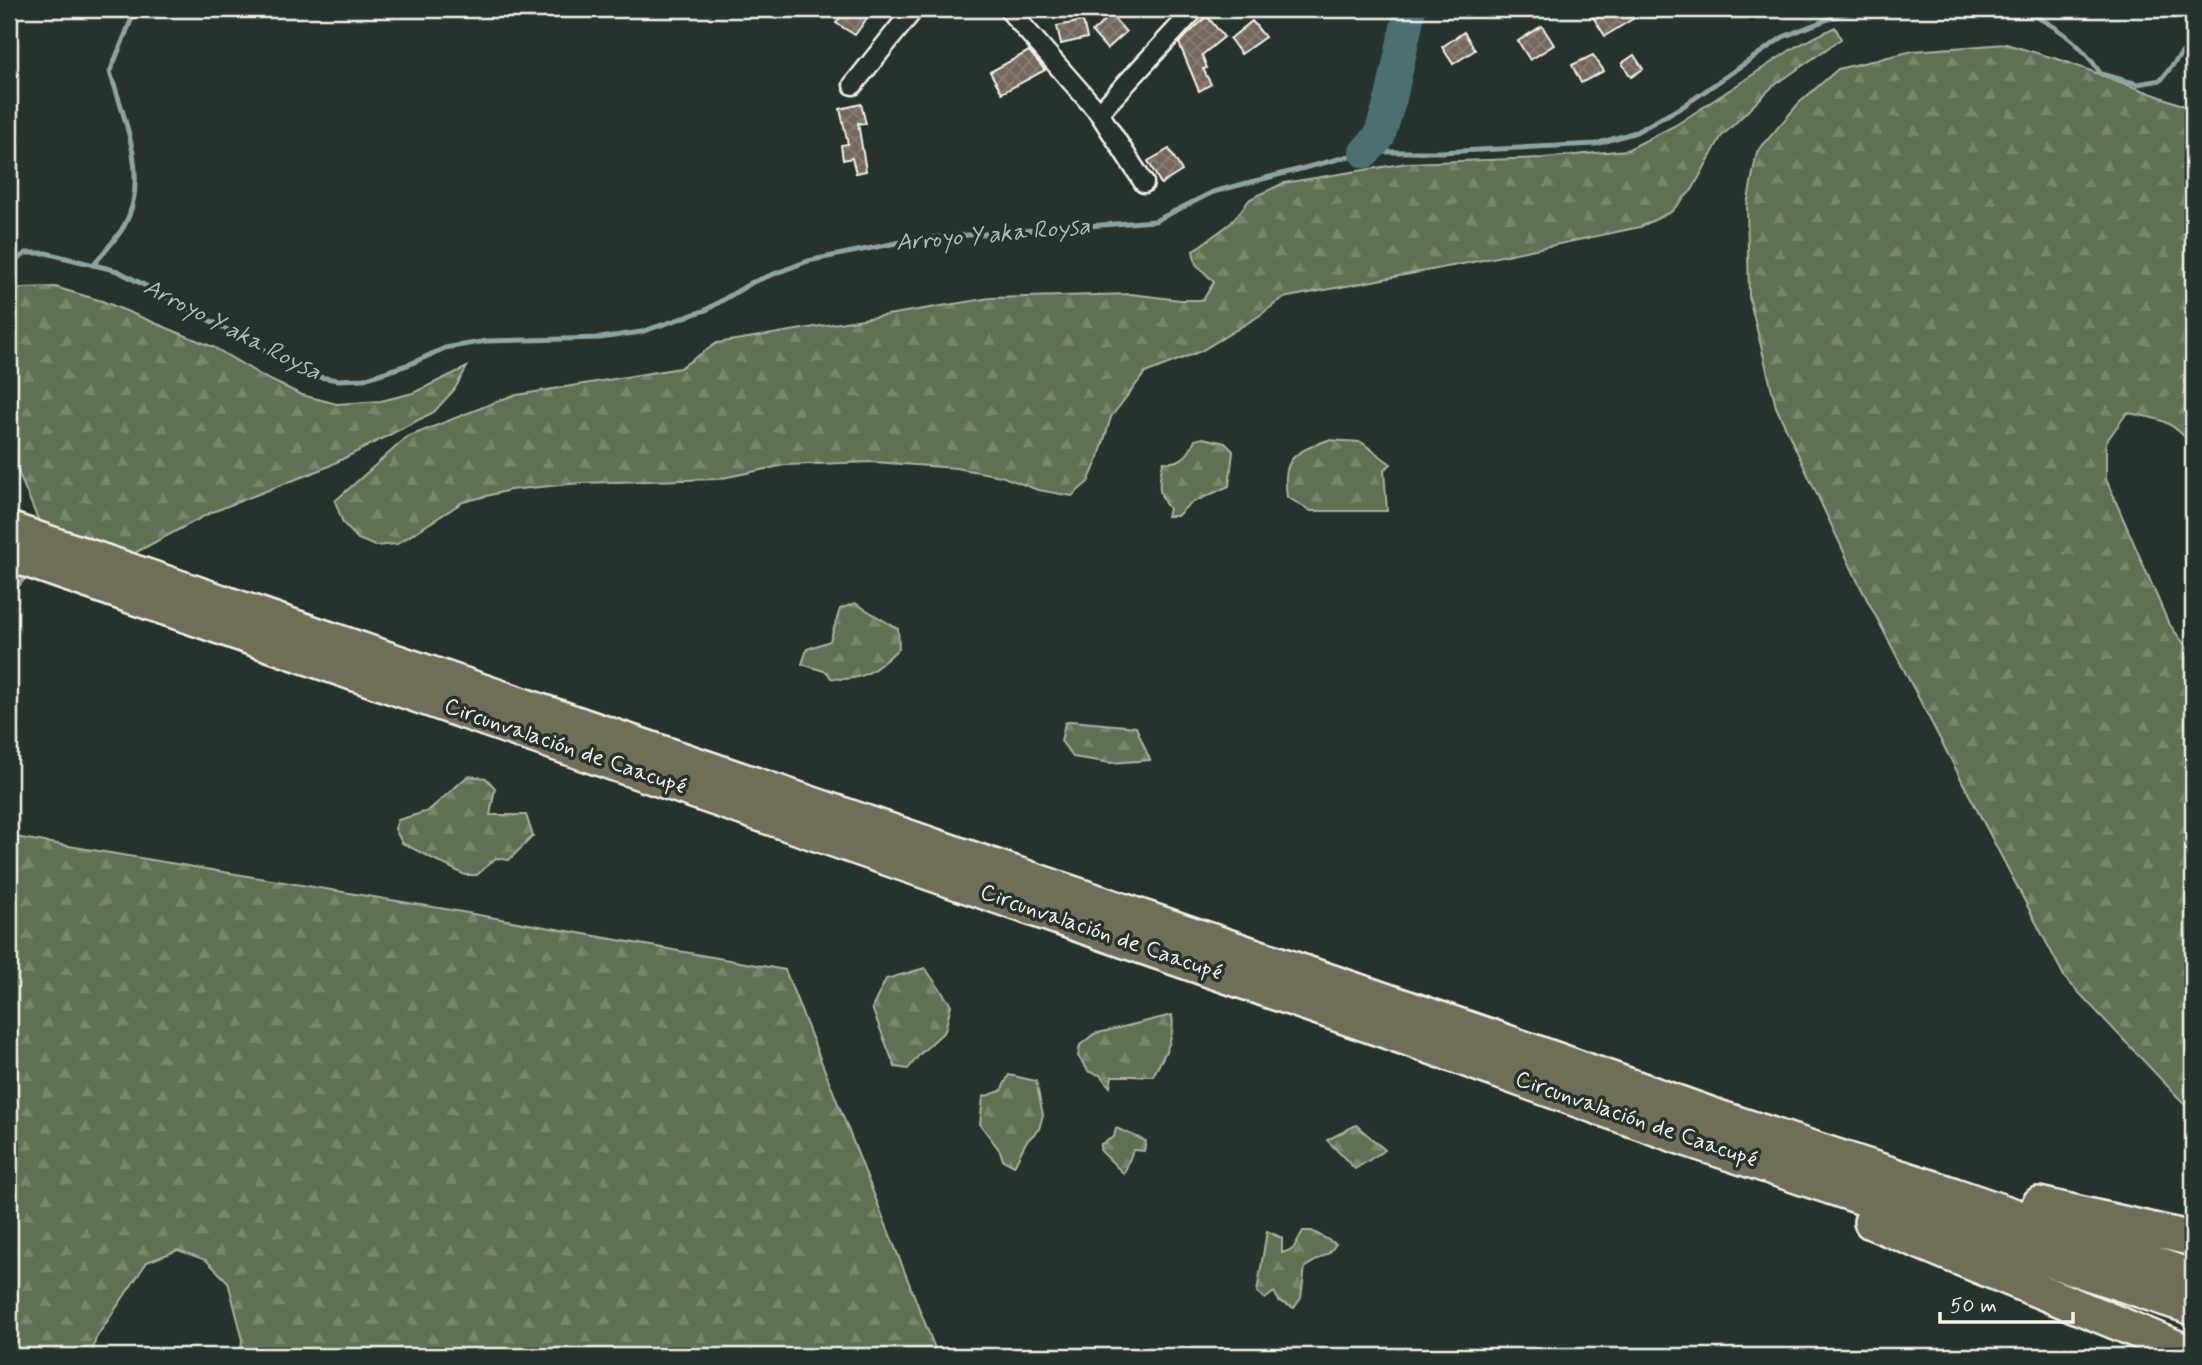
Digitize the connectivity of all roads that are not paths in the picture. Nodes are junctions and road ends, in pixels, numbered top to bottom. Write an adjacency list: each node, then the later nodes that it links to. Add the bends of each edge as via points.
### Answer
1 (914, 9): 4 (street)
2 (1008, 9): 5 (street)
3 (1195, 9): 5 (street)
4 (853, 85)
5 (1099, 113): 6 (street)
6 (1144, 183)
7 (9, 529): 10 (highway, Circunvalación de Caacupé)
8 (9, 554): 9 (highway, Circunvalación de Caacupé)
9 (1677, 1136): 13 (highway, Circunvalación de Caacupé); 14 (highway, via 1701,1153)
10 (1946, 1192): 11 (highway, via 1987,1193); 12 (highway, Circunvalación de Caacupé)
11 (2193, 1239)
12 (2193, 1277)
13 (2193, 1308)
14 (2193, 1354)

